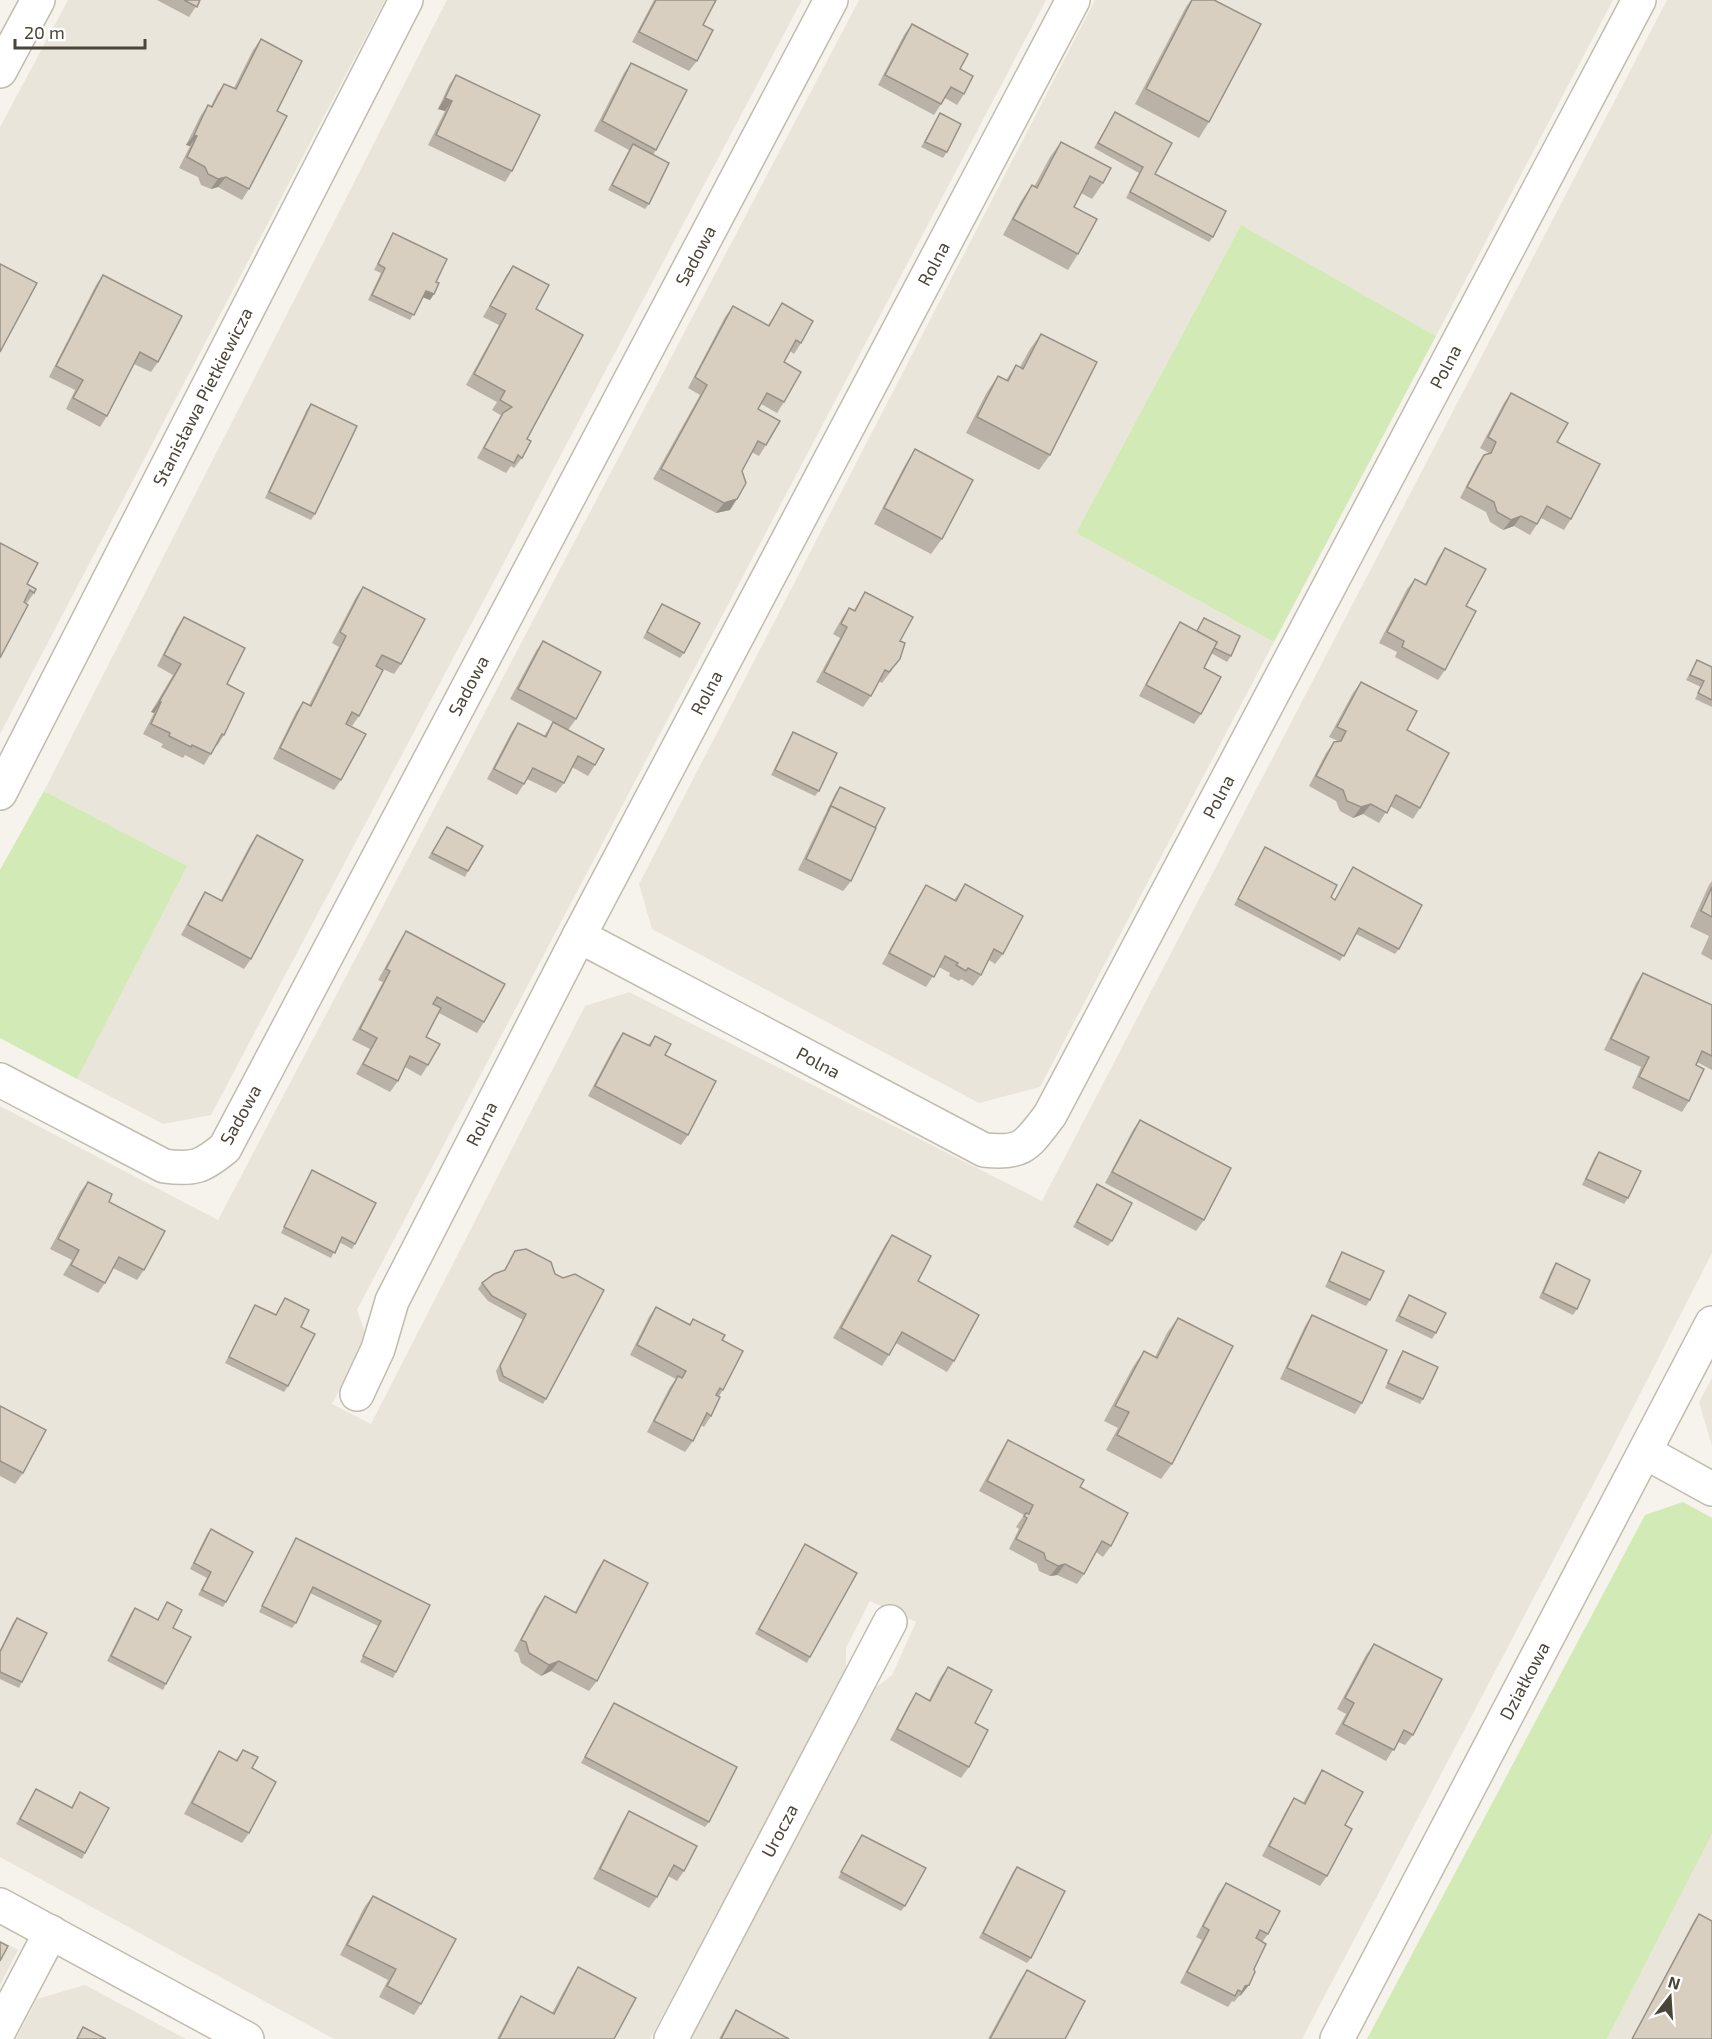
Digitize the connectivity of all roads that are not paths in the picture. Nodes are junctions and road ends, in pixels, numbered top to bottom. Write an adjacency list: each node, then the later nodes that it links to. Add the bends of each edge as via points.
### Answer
1 (38, 0): 6 (street)
2 (406, 0): 7 (street, Stanisława Pietkiewicza)
3 (831, 0): 9 (street, Sadowa, via 225,1148 207,1163 184,1169 164,1166)
4 (1073, 0): 8 (street, Rolna)
5 (1639, 0): 8 (street, Polna, via 1055,1105 1027,1145 1006,1153 984,1150)
6 (0, 71)
7 (0, 793)
8 (579, 936): 11 (street, Rolna, via 392,1301 378,1349)
9 (0, 1080)
10 (1712, 1323): 12 (street, Działkowa)
11 (357, 1394)
12 (1645, 1452): 13 (street); 20 (street, Działkowa)
13 (1712, 1489)
14 (890, 1622): 19 (street, Urocza)
15 (0, 1905): 16 (street)
16 (51, 1932): 17 (street); 18 (street)
17 (0, 2029)
18 (247, 2039)
19 (671, 2039)
20 (1338, 2039)

